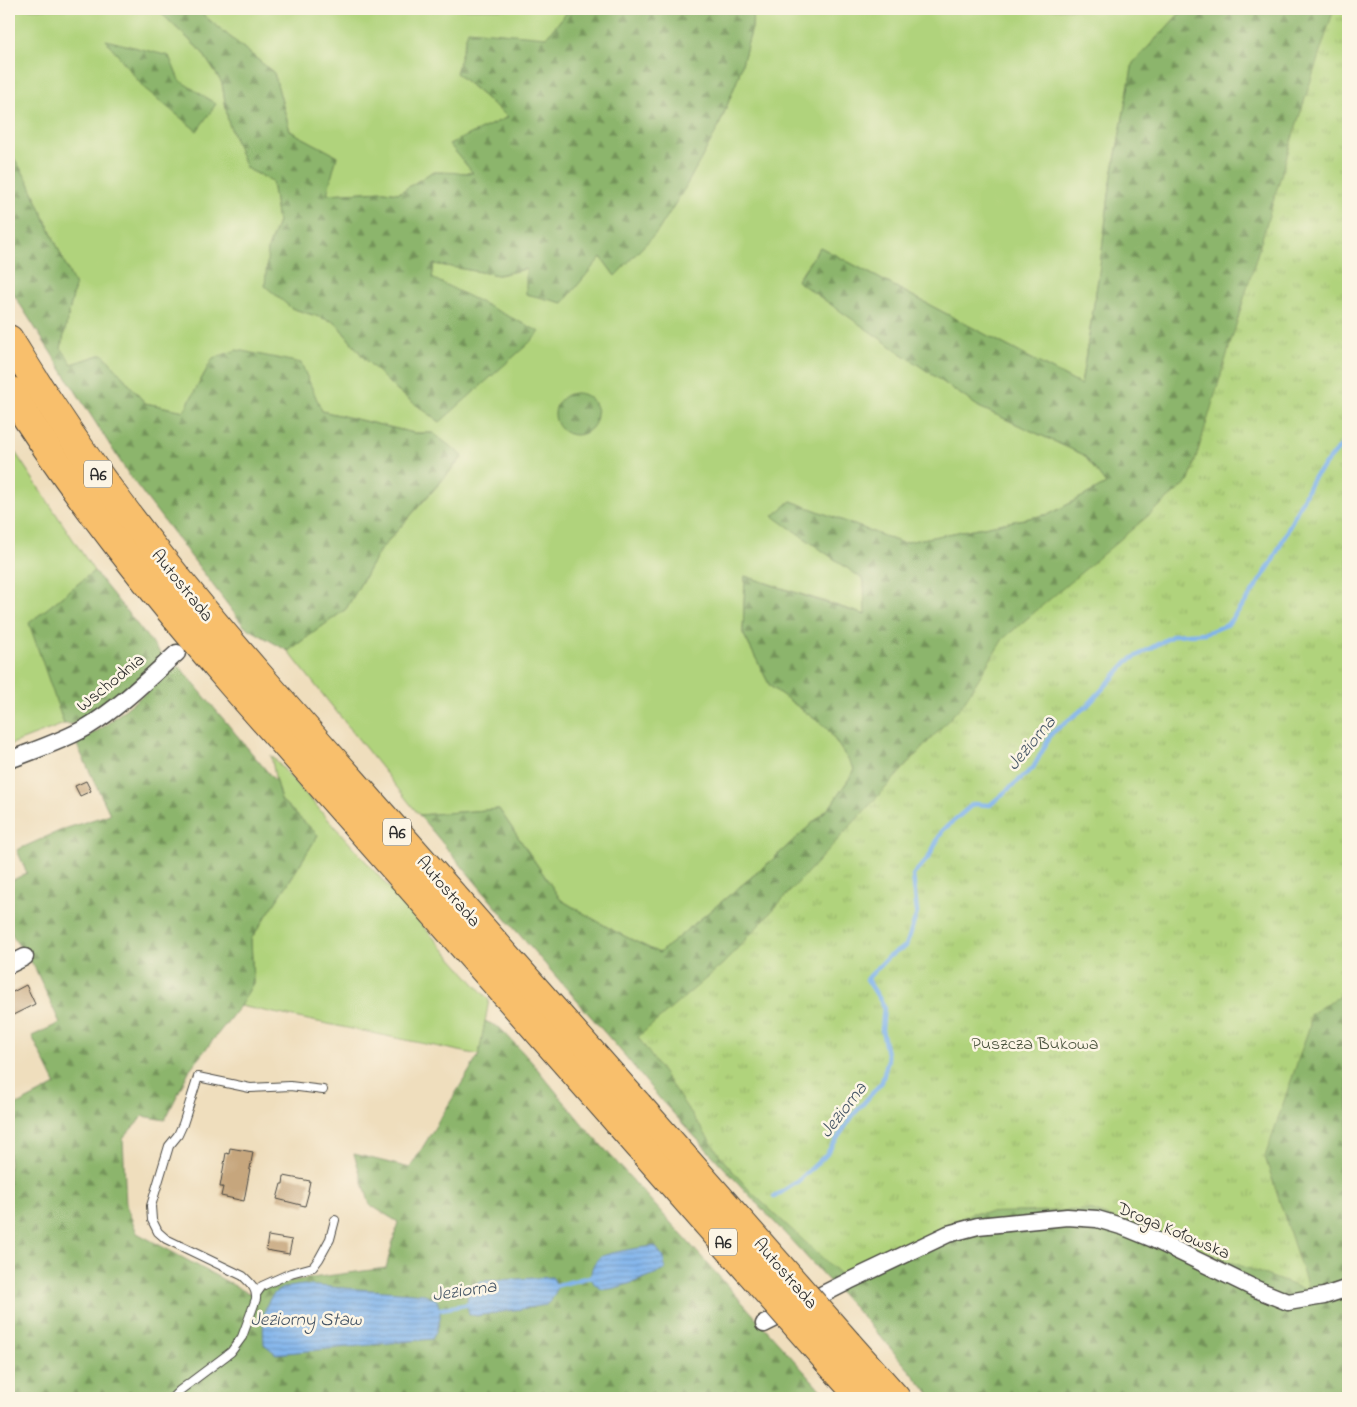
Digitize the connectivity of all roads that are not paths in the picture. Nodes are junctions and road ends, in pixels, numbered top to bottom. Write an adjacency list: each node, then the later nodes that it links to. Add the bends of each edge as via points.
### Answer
1 (9, 340): 3 (highway, Autostrada / A6, via 56,414 147,541)
2 (9, 390): 3 (highway, Autostrada / A6, via 119,548)
3 (187, 611): 4 (highway, Autostrada / A6)
4 (220, 651): 7 (highway, Autostrada / A6); 8 (highway, Autostrada / A6)
5 (177, 653): 6 (street, Wschodnia, via 129,696 86,728)
6 (9, 760)
7 (420, 858): 9 (lane); 15 (highway, Autostrada / A6)
8 (408, 884): 10 (lane); 16 (highway, Autostrada / A6)
9 (452, 908)
10 (446, 915)
11 (492, 952): 15 (lane)
12 (483, 956): 16 (lane)
13 (25, 957): 14 (street)
14 (9, 964)
15 (530, 982): 18 (highway, Autostrada / A6)
16 (512, 1002): 18 (highway, Autostrada / A6)
17 (324, 1090): 21 (lane, via 290,1086 250,1088 198,1077 183,1124 170,1146 151,1206 152,1220 158,1232 166,1239 243,1276)
18 (628, 1114): 23 (highway, Autostrada / A6, bridge)
19 (336, 1220): 21 (lane, via 330,1239 313,1267 262,1286)
20 (1348, 1288): 22 (street, Droga Kołowska, via 1288,1302 1124,1227 1097,1219 1067,1217 978,1226 948,1234)
21 (256, 1293): 24 (lane, via 242,1337 231,1352)
22 (764, 1324)
23 (838, 1352): 25 (highway, Autostrada / A6); 26 (highway, Autostrada / A6)
24 (172, 1398)
25 (861, 1398)
26 (896, 1398)

